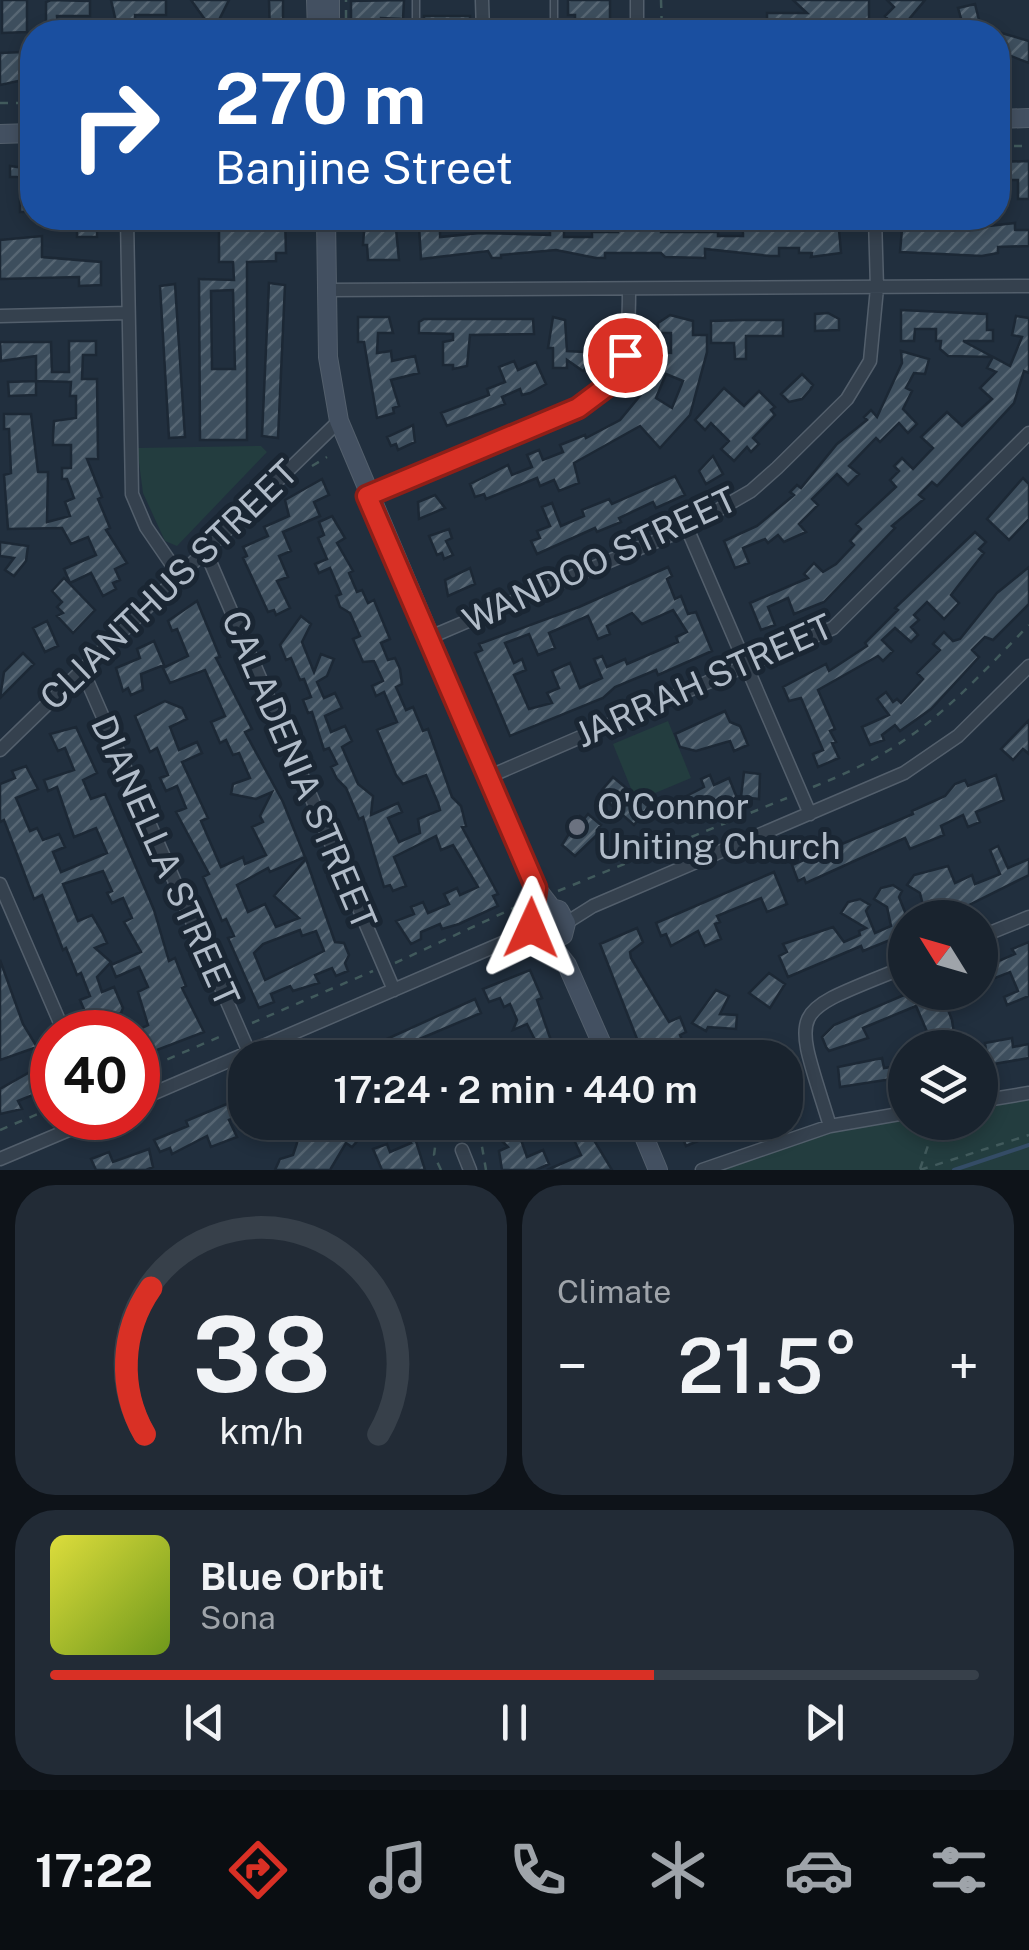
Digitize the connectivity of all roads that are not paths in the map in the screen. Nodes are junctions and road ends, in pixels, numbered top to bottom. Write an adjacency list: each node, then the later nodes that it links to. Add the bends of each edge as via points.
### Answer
1 (128, 230): 8 (street)
2 (326, 230): 6 (street)
3 (875, 230): 5 (street, WANDOO STREET)
4 (1029, 286): 5 (street)
5 (877, 288): 7 (street); 13 (street, WANDOO STREET, via 870,361 847,398 751,491)
6 (326, 290): 7 (street); 10 (street)
7 (629, 292): 12 (street, via 625,355 599,395)
8 (128, 314): 9 (street); 15 (street, via 132,494)
9 (0, 316)
10 (339, 421): 12 (street); 14 (street, CLIANTHUS STREET)
11 (1029, 433): 17 (street, JARRAH STREET, via 833,628)
12 (367, 496): 16 (street)
13 (687, 528): 16 (street, WANDOO STREET); 17 (street)
14 (204, 550): 15 (street, CLIANTHUS STREET); 28 (street, CALADENIA STREET)
15 (179, 574): 19 (street, CLIANTHUS STREET)
16 (428, 638): 21 (street)
17 (746, 666): 21 (street, JARRAH STREET); 22 (street)
18 (1029, 666): 22 (street, via 931,756)
19 (82, 669): 20 (street, CLIANTHUS STREET); 30 (street, DIANELLA STREET)
20 (0, 750)
21 (488, 777): 25 (street)
22 (810, 814): 25 (street)
23 (0, 884): 29 (street)
24 (1029, 917): 26 (street)
25 (545, 922): 28 (street); 32 (street)
26 (998, 930)
27 (888, 974): 38 (street, via 820,1003 806,1017 803,1038)
28 (394, 990): 31 (street)
29 (54, 1010)
30 (244, 1040)
31 (277, 1040)
32 (600, 1040)
33 (228, 1061): 34 (street)
34 (160, 1090)
35 (1029, 1093): 36 (street)
36 (998, 1098)
37 (888, 1116): 38 (street)
38 (830, 1126): 45 (street)
39 (46, 1140): 42 (street)
40 (646, 1140): 44 (street)
41 (462, 1150): 43 (street)
42 (0, 1160)
43 (470, 1170)
44 (658, 1170)
45 (702, 1170)

